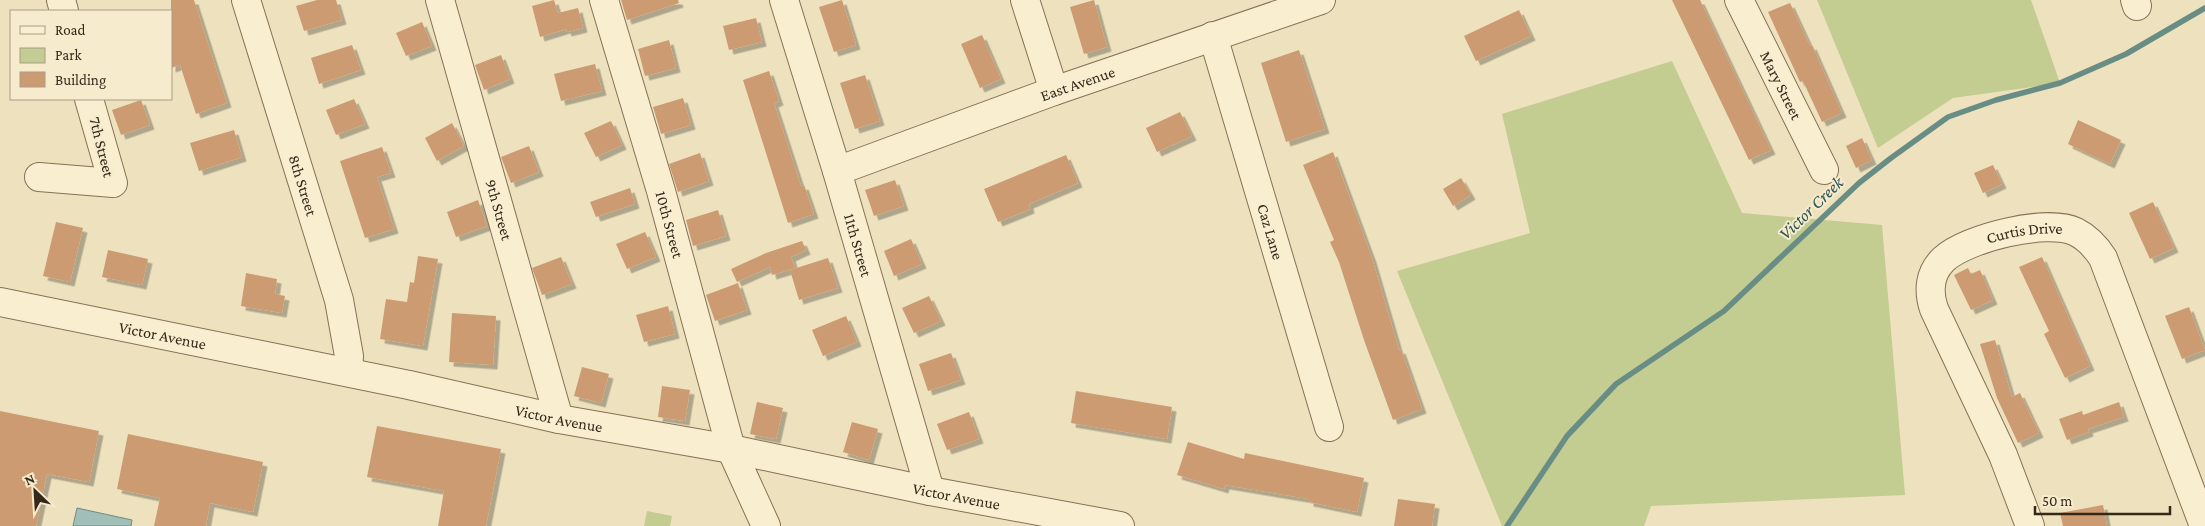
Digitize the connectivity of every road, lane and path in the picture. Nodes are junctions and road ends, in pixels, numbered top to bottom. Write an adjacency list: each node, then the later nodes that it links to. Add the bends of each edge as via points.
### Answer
1 (246, 0): 16 (street, 8th Street, via 339,300 349,356)
2 (440, 0): 17 (street, 9th Street)
3 (604, 0): 19 (street, 10th Street, via 661,191)
4 (784, 0): 13 (street, 11th Street)
5 (1025, 0): 10 (street)
6 (1321, 0): 8 (street, East Avenue)
7 (1740, 0): 12 (street, Mary Street)
8 (1280, 6): 9 (street, East Avenue)
9 (1213, 36): 10 (street, East Avenue); 18 (street, Caz Lane)
10 (1054, 91): 13 (street, East Avenue)
11 (89, 100): 14 (street, 7th Street, via 113,184)
12 (1824, 170)
13 (837, 171): 20 (street, 11th Street)
14 (39, 177)
15 (0, 302): 16 (street, Victor Avenue)
16 (348, 372): 17 (street, Victor Avenue)
17 (558, 419): 19 (street, Victor Avenue)
18 (1329, 427)
19 (731, 450): 20 (street, Victor Avenue); 21 (street, 10th Street)
20 (930, 491): 22 (street, Victor Avenue)
21 (766, 526)
22 (1120, 526)
23 (2030, 526): 24 (street, Curtis Drive, via 2003,455 1934,309 1930,288 1937,268 1953,253 2000,235 2050,227 2063,228 2086,238 2103,258)
24 (2204, 526)

